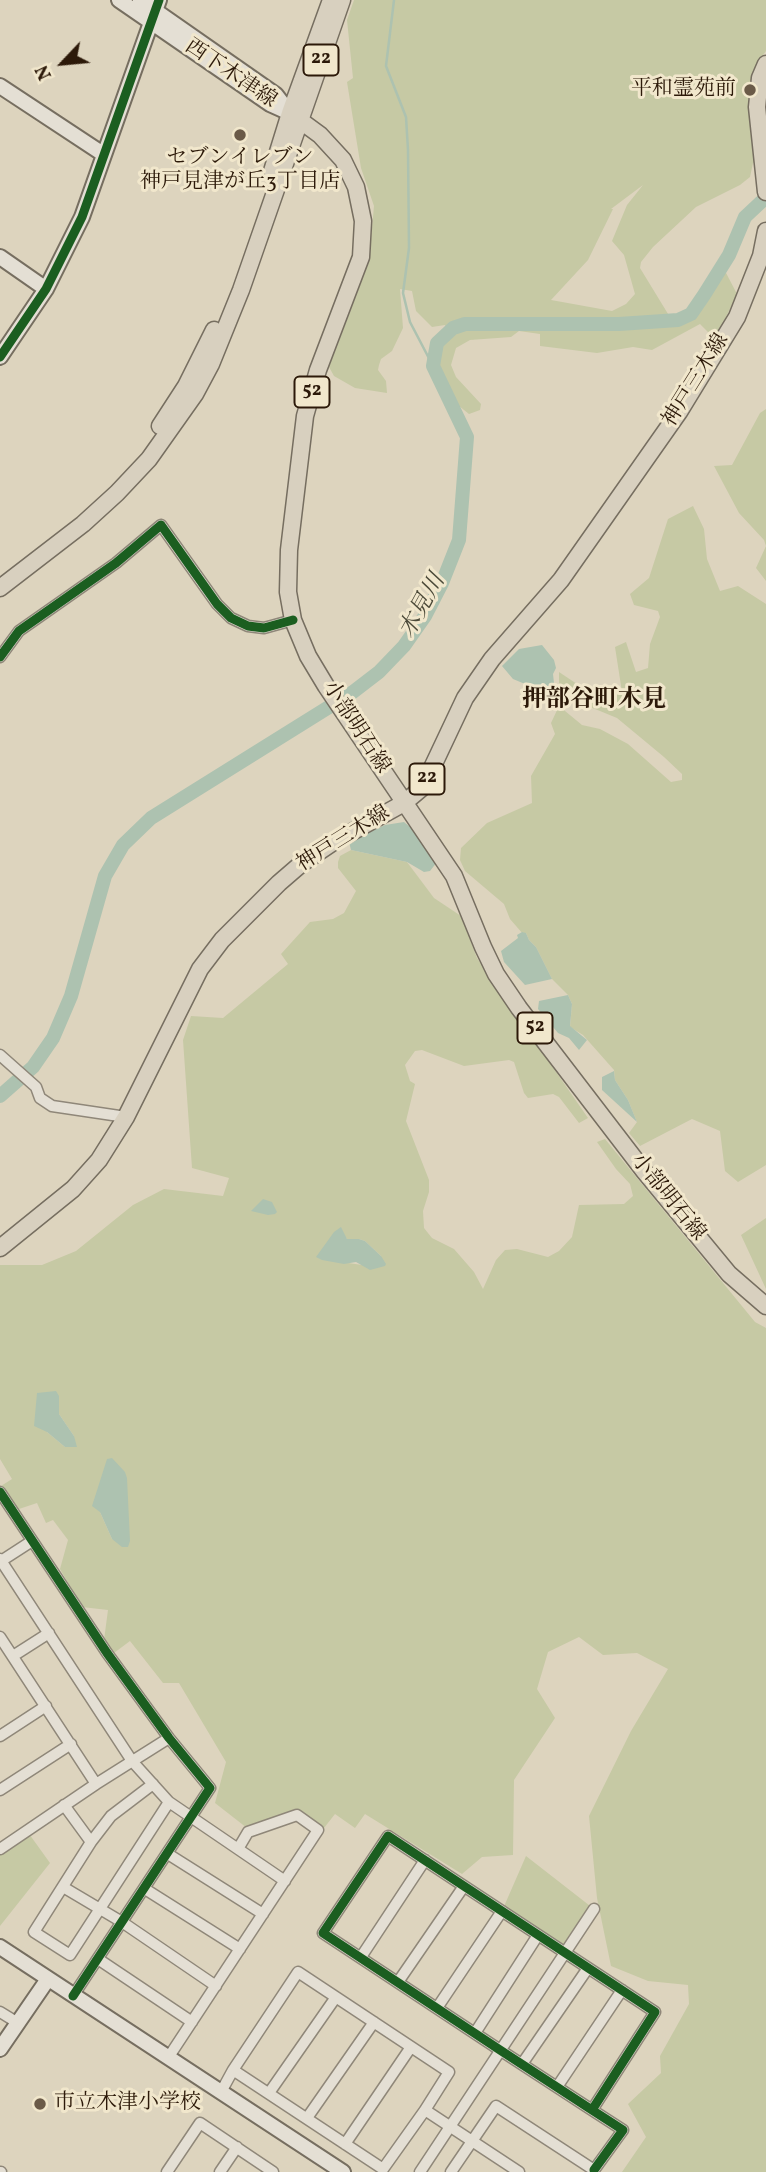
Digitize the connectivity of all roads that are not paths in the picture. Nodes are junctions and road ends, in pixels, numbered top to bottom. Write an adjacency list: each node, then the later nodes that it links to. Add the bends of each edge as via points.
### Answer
1 (119, 0): 5 (street, 西下木津線)
2 (140, 0): 5 (street, 西下木津線)
3 (331, 0): 8 (main road, 22)
4 (342, 0): 8 (main road, 22)
5 (155, 10): 8 (street, 西下木津線, via 270,104); 9 (street)
6 (766, 64): 10 (main road, via 757,107)
7 (0, 86): 9 (street)
8 (295, 117): 15 (main road, 22, via 232,288 186,386 141,452 110,485); 16 (main road, 22, via 237,301 195,394 149,459 117,493); 17 (main road, 小部明石線 / 52, via 343,160 356,187 363,221 361,257 305,416 289,550)
9 (103, 153): 13 (street, via 82,217)
10 (766, 192)
11 (766, 231): 19 (main road, 神戸三木線 / 22, via 737,317 679,412 561,580 492,659 465,698 423,787)
12 (0, 257): 13 (street)
13 (46, 289): 14 (street)
14 (0, 357)
15 (0, 575)
16 (0, 588)
17 (293, 620): 18 (street, via 264,628 231,618 160,525 116,563 19,631); 19 (main road, 小部明石線 / 52, via 326,686)
18 (0, 657)
19 (404, 803): 21 (main road, 神戸三木線 / 22, via 301,864 222,940 200,969); 23 (main road, 小部明石線 / 52, via 454,876 496,974 519,1007 721,1265)
20 (0, 1055): 21 (street, via 52,1106)
21 (126, 1117): 22 (main road, 神戸三木線 / 22, via 99,1160 73,1189)
22 (0, 1248)
23 (766, 1306)
24 (0, 1492): 25 (street)
25 (32, 1541): 26 (street); 32 (street)
26 (1, 1560): 27 (street)
27 (49, 1633): 29 (street); 34 (street)
28 (0, 1637): 29 (street)
29 (13, 1656): 30 (street)
30 (46, 1706): 31 (street); 33 (street)
31 (2, 1731)
32 (169, 1738): 34 (street); 40 (street, via 210,1788)
33 (71, 1744): 35 (street); 37 (street)
34 (132, 1761): 35 (street); 36 (street)
35 (96, 1784): 39 (street)
36 (153, 1784): 38 (street); 41 (street, via 111,1816)
37 (0, 1790)
38 (169, 1802): 40 (street); 51 (street)
39 (64, 1805): 41 (street); 42 (street)
40 (192, 1818): 43 (street); 44 (street)
41 (91, 1842): 48 (street)
42 (0, 1849)
43 (238, 1849): 46 (street); 46 (street, via 248,1832 297,1815 318,1830)
44 (168, 1854): 49 (street); 53 (street)
45 (425, 1860): 47 (street); 59 (street); 59 (street, via 388,1836 323,1933)
46 (285, 1881): 53 (street)
47 (464, 1886): 52 (street); 63 (street)
48 (63, 1887): 51 (street); 51 (street, via 34,1933 70,1955)
49 (145, 1889): 54 (street); 57 (street)
50 (594, 1909): 58 (street)
51 (100, 1910): 54 (street)
52 (502, 1911): 55 (street); 68 (street)
53 (263, 1914): 57 (street)
54 (122, 1922): 60 (street); 64 (street)
55 (538, 1935): 58 (street); 73 (street)
56 (0, 1947): 62 (street)
57 (240, 1949): 64 (street)
58 (564, 1952): 61 (street); 76 (street)
59 (361, 1957): 63 (street)
60 (98, 1959): 66 (street); 70 (street)
61 (588, 1968): 65 (street); 78 (street)
62 (48, 1979): 66 (street); 72 (street)
63 (398, 1982): 68 (street)
64 (216, 1986): 70 (street)
65 (622, 1990): 80 (street); 84 (street, via 655,2012)
66 (73, 1996): 77 (street)
67 (335, 1997): 71 (street); 79 (street, via 298,1972); 82 (street)
68 (437, 2008): 73 (street)
69 (0, 2012): 72 (street)
70 (192, 2022): 77 (street)
71 (374, 2022): 74 (street); 85 (street)
72 (18, 2023): 75 (street)
73 (475, 2033): 76 (street)
74 (411, 2047): 83 (street, via 449,2071); 88 (street)
75 (0, 2049)
76 (500, 2049): 78 (street); 86 (street)
77 (168, 2058): 81 (street)
78 (522, 2064): 80 (street)
79 (233, 2070): 81 (street); 82 (street)
80 (556, 2087): 84 (street)
81 (221, 2092): 95 (street)
82 (269, 2093): 85 (street)
83 (425, 2110): 86 (street); 88 (street, via 383,2169)
84 (592, 2110): 91 (street, via 623,2130)
85 (307, 2118): 88 (street)
86 (449, 2126): 87 (street); 96 (street)
87 (472, 2141): 90 (street); 91 (street, via 496,2106); 97 (street)
88 (345, 2144)
89 (237, 2147): 92 (street, via 200,2123); 93 (street); 94 (street)
90 (505, 2168): 98 (street)
91 (593, 2171)
92 (167, 2172)
93 (220, 2172)
94 (272, 2172)
95 (343, 2172)
96 (420, 2172)
97 (451, 2172)
98 (519, 2172)

